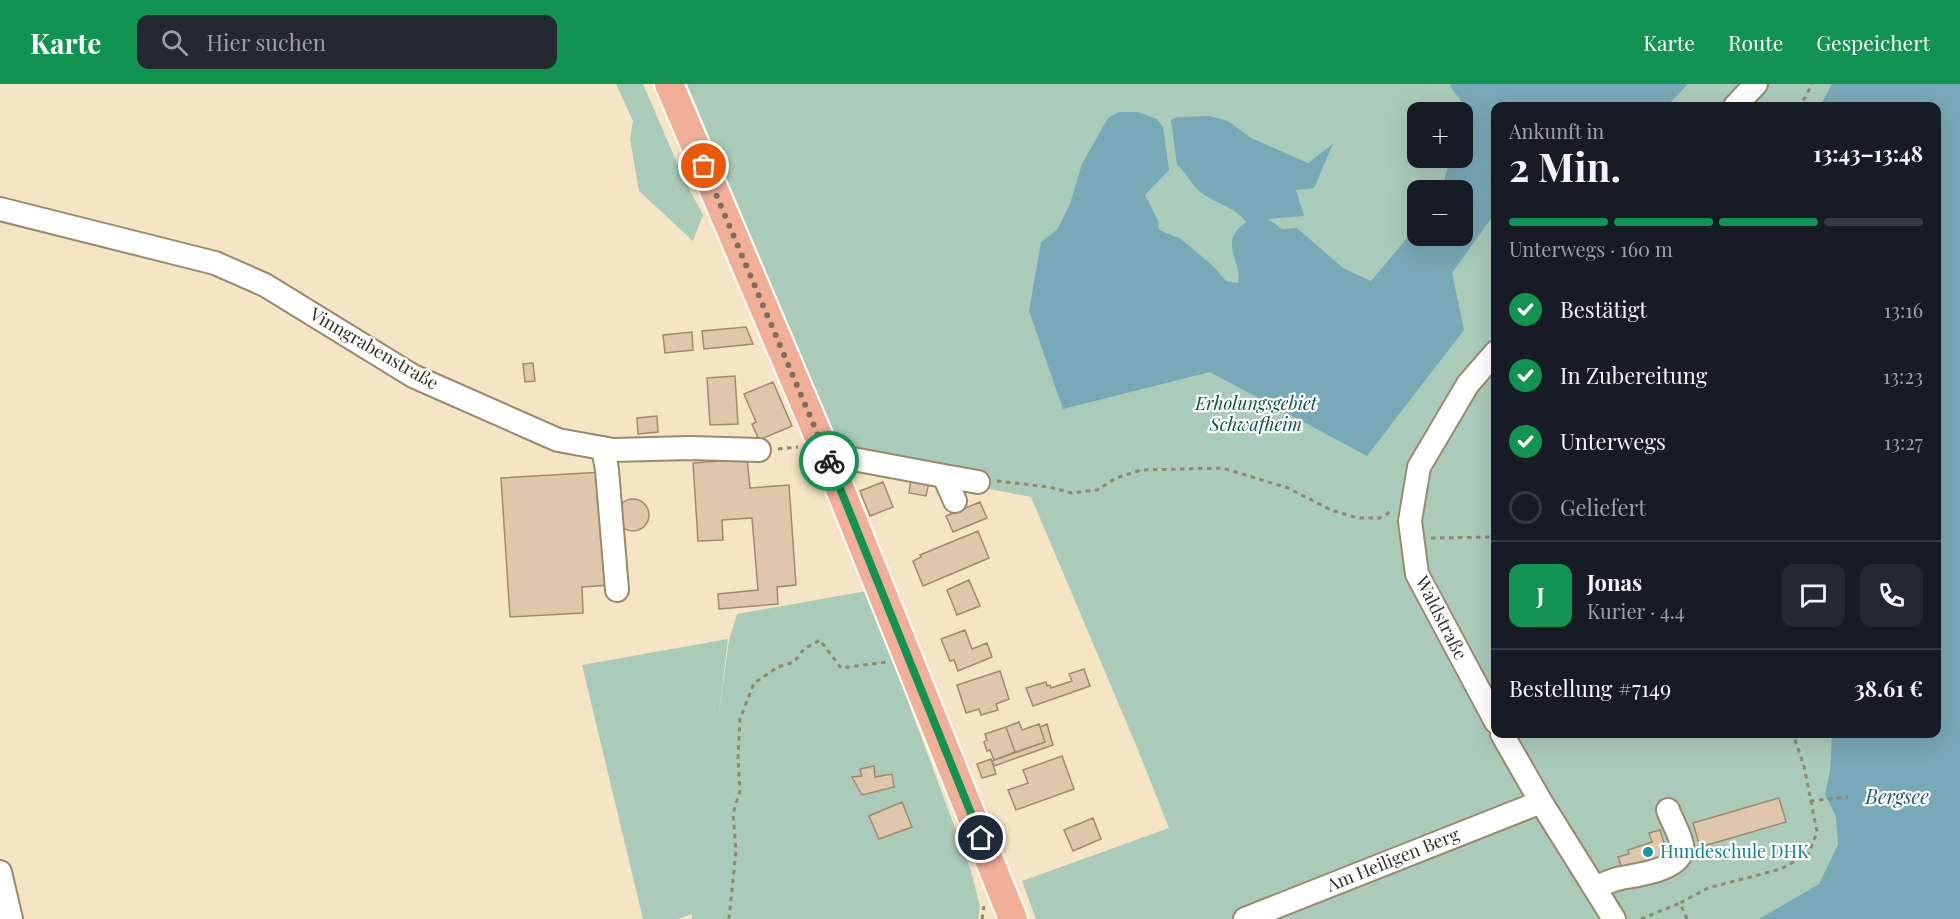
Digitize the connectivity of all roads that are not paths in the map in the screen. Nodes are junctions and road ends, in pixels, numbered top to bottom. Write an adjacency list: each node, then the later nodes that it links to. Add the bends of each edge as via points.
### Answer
1 (669, 84): 8 (main road)
2 (1756, 84): 3 (street)
3 (1739, 102)
4 (0, 208): 6 (street, Vinngrabenstraße, via 215,263 265,285 413,376 558,440)
5 (1491, 358): 13 (street, Waldstraße, via 1468,384 1419,467 1410,521 1417,573)
6 (603, 448): 7 (street, Vinngrabenstraße); 12 (street)
7 (759, 450)
8 (826, 454): 9 (street); 19 (main road)
9 (944, 476): 10 (street); 11 (street)
10 (978, 482)
11 (955, 501)
12 (617, 591)
13 (1491, 713)
14 (1504, 738): 15 (street)
15 (1541, 802): 18 (street); 21 (street, Am Heiligen Berg)
16 (1668, 810): 18 (street, via 1682,844 1676,859 1659,870)
17 (0, 872): 20 (street)
18 (1595, 888): 22 (street)
19 (1011, 917)
20 (11, 919)
21 (1245, 919)
22 (1614, 919)

